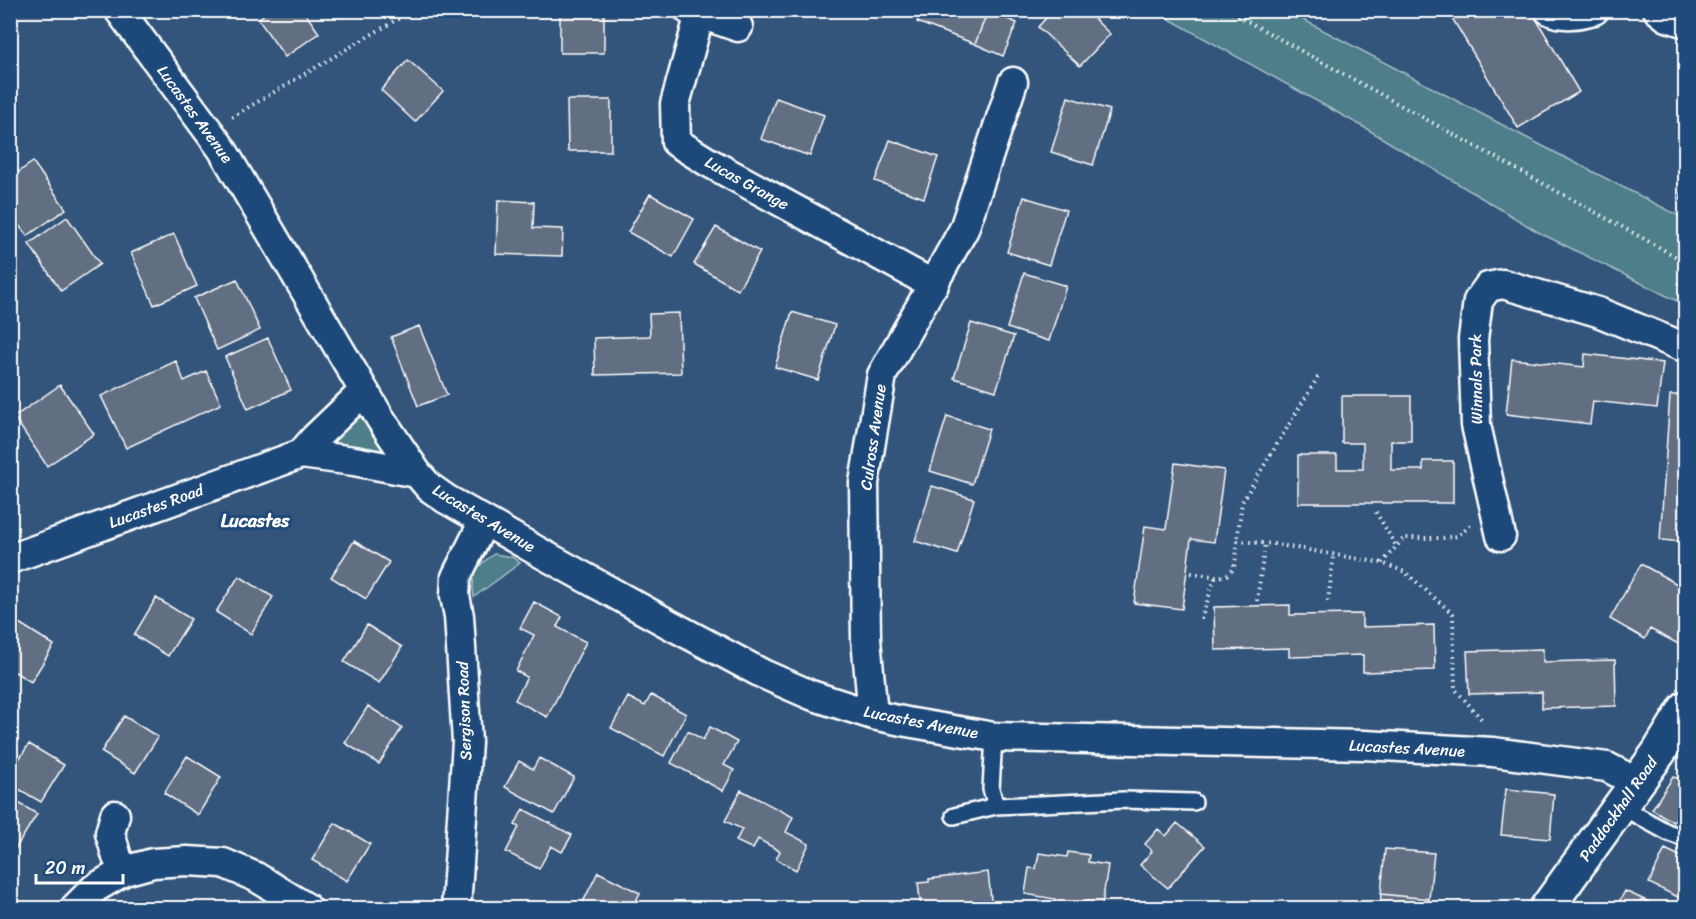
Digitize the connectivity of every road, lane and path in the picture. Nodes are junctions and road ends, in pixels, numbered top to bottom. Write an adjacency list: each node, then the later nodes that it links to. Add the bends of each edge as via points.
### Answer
1 (119, 10): 11 (street, Lucastes Avenue)
2 (413, 10): 11 (path, via 235,114)
3 (1227, 10): 12 (path)
4 (1549, 10): 5 (street, via 1574,15)
5 (1594, 10)
6 (1658, 10): 8 (street)
7 (694, 12): 9 (street, Lucas Grange); 13 (street, Lucas Grange, via 675,104 676,142)
8 (1686, 23)
9 (738, 27)
10 (1013, 82): 13 (street, Culross Avenue, via 964,230)
11 (213, 137): 16 (street, Lucastes Avenue)
12 (1686, 262)
13 (934, 285): 35 (street, Culross Avenue, via 882,375 864,483 866,639)
14 (1686, 348): 19 (street, Winnals Park, via 1598,312 1503,284 1488,287 1478,301 1473,339 1476,425)
15 (1318, 377): 23 (path, via 1242,502)
16 (364, 391): 17 (street, Lucastes Road); 18 (street, Lucastes Avenue)
17 (301, 454): 18 (street, Lucastes Road); 27 (street, Lucastes Road)
18 (417, 473): 21 (street, Lucastes Avenue, via 446,499)
19 (1493, 504): 22 (street, Winnals Park); 25 (path, via 1458,536 1404,538)
20 (1376, 512): 25 (path)
21 (484, 520): 35 (street, Lucastes Avenue, via 763,674); 47 (street, Sergison Road, via 456,578 467,742)
22 (1501, 536)
23 (1237, 541): 24 (path); 30 (path, via 1233,570 1228,575)
24 (1264, 543): 26 (path); 31 (path)
25 (1396, 546): 28 (path)
26 (1334, 553): 28 (path); 32 (path)
27 (10, 559)
28 (1382, 563): 37 (path, via 1405,572 1453,614 1455,688 1491,732)
29 (1191, 573): 30 (path)
30 (1216, 576): 33 (path)
31 (1257, 601)
32 (1328, 601)
33 (1201, 619)
34 (1686, 708): 38 (street, Paddockhall Road)
35 (873, 715): 36 (street, Lucastes Avenue)
36 (994, 737): 37 (street, Lucastes Avenue, via 1364,745); 40 (lane, Lucastes Avenue, via 991,789)
37 (1493, 752): 38 (street, Lucastes Avenue, via 1607,767)
38 (1628, 794): 43 (lane, via 1667,832); 48 (street, Paddockhall Road)
39 (1194, 802): 40 (lane, via 1124,800)
40 (996, 806): 42 (lane)
41 (115, 814): 44 (street, via 110,833)
42 (954, 816)
43 (1686, 839)
44 (124, 872): 45 (street, via 95,888); 46 (street, via 153,863 223,863 256,877)
45 (75, 909)
46 (307, 909)
47 (456, 909)
48 (1547, 909)

